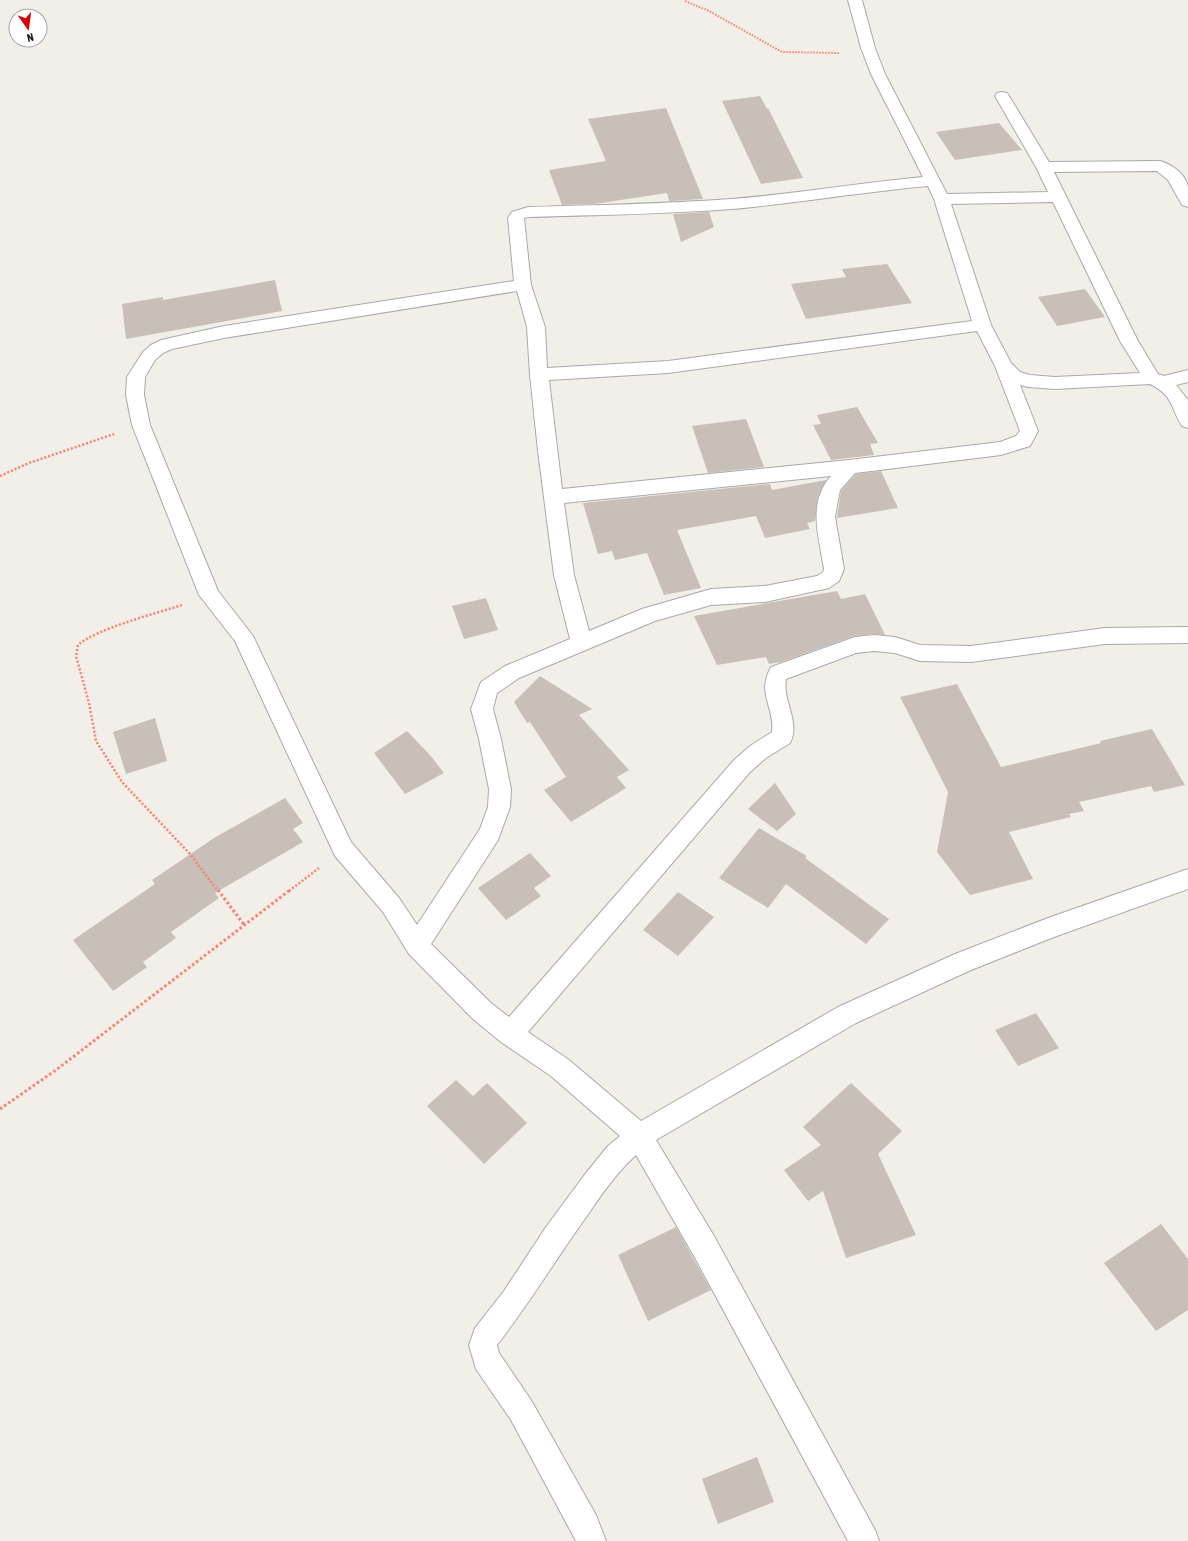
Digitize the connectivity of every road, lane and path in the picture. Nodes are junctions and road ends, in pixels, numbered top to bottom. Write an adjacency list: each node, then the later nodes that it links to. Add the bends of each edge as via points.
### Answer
1 (854, 0): 3 (street)
2 (685, 1): 3 (path, via 709,11 782,52 831,53)
3 (868, 48): 6 (street, via 878,74)
4 (1002, 96): 5 (street)
5 (1044, 166): 7 (street); 9 (street, via 1160,166 1175,176)
6 (933, 181): 8 (street); 10 (street, via 731,204 528,212 516,218)
7 (1058, 197): 8 (street); 15 (street, via 1129,341)
8 (942, 199): 11 (street)
9 (1188, 202)
10 (523, 285): 13 (street, via 536,327); 17 (street, via 232,331 167,344 157,348 149,356 136,377 135,395)
11 (982, 325): 12 (street); 13 (street, via 668,367)
12 (1004, 366): 15 (street, via 1014,376 1028,381 1055,383); 18 (street, via 1028,431 1023,441 1001,448)
13 (539, 374): 20 (street)
14 (1188, 376): 15 (street)
15 (1157, 380): 16 (street, via 1182,404)
16 (1188, 422)
17 (141, 425): 19 (path, via 29,463); 21 (street)
18 (849, 467): 20 (street); 23 (street, via 831,488 825,517 834,569 832,576 822,583 765,594 711,598 649,615)
19 (0, 476)
20 (553, 497): 23 (street, via 564,574)
21 (209, 595): 24 (street, via 243,636); 26 (path, via 98,634 80,643 76,656 96,741 122,782 190,854)
22 (1188, 635): 28 (street, via 1105,636 964,654 920,653 895,645 874,643 855,645 778,673 775,681 782,737 742,766)
23 (581, 642): 27 (street, via 512,672 488,688 482,709 500,789 499,807 490,833)
24 (343, 849): 26 (path); 27 (street, via 391,905)
25 (1188, 879): 30 (street, via 963,962 854,1011)
26 (245, 926): 29 (path, via 56,1070)
27 (417, 946): 28 (street, via 482,1011)
28 (510, 1034): 30 (street, via 560,1068)
29 (0, 1109)
30 (639, 1136): 31 (street, via 617,1155 595,1182 514,1301 485,1338 483,1345 486,1360 521,1410); 32 (street, via 704,1246)
31 (591, 1541)
32 (864, 1541)

